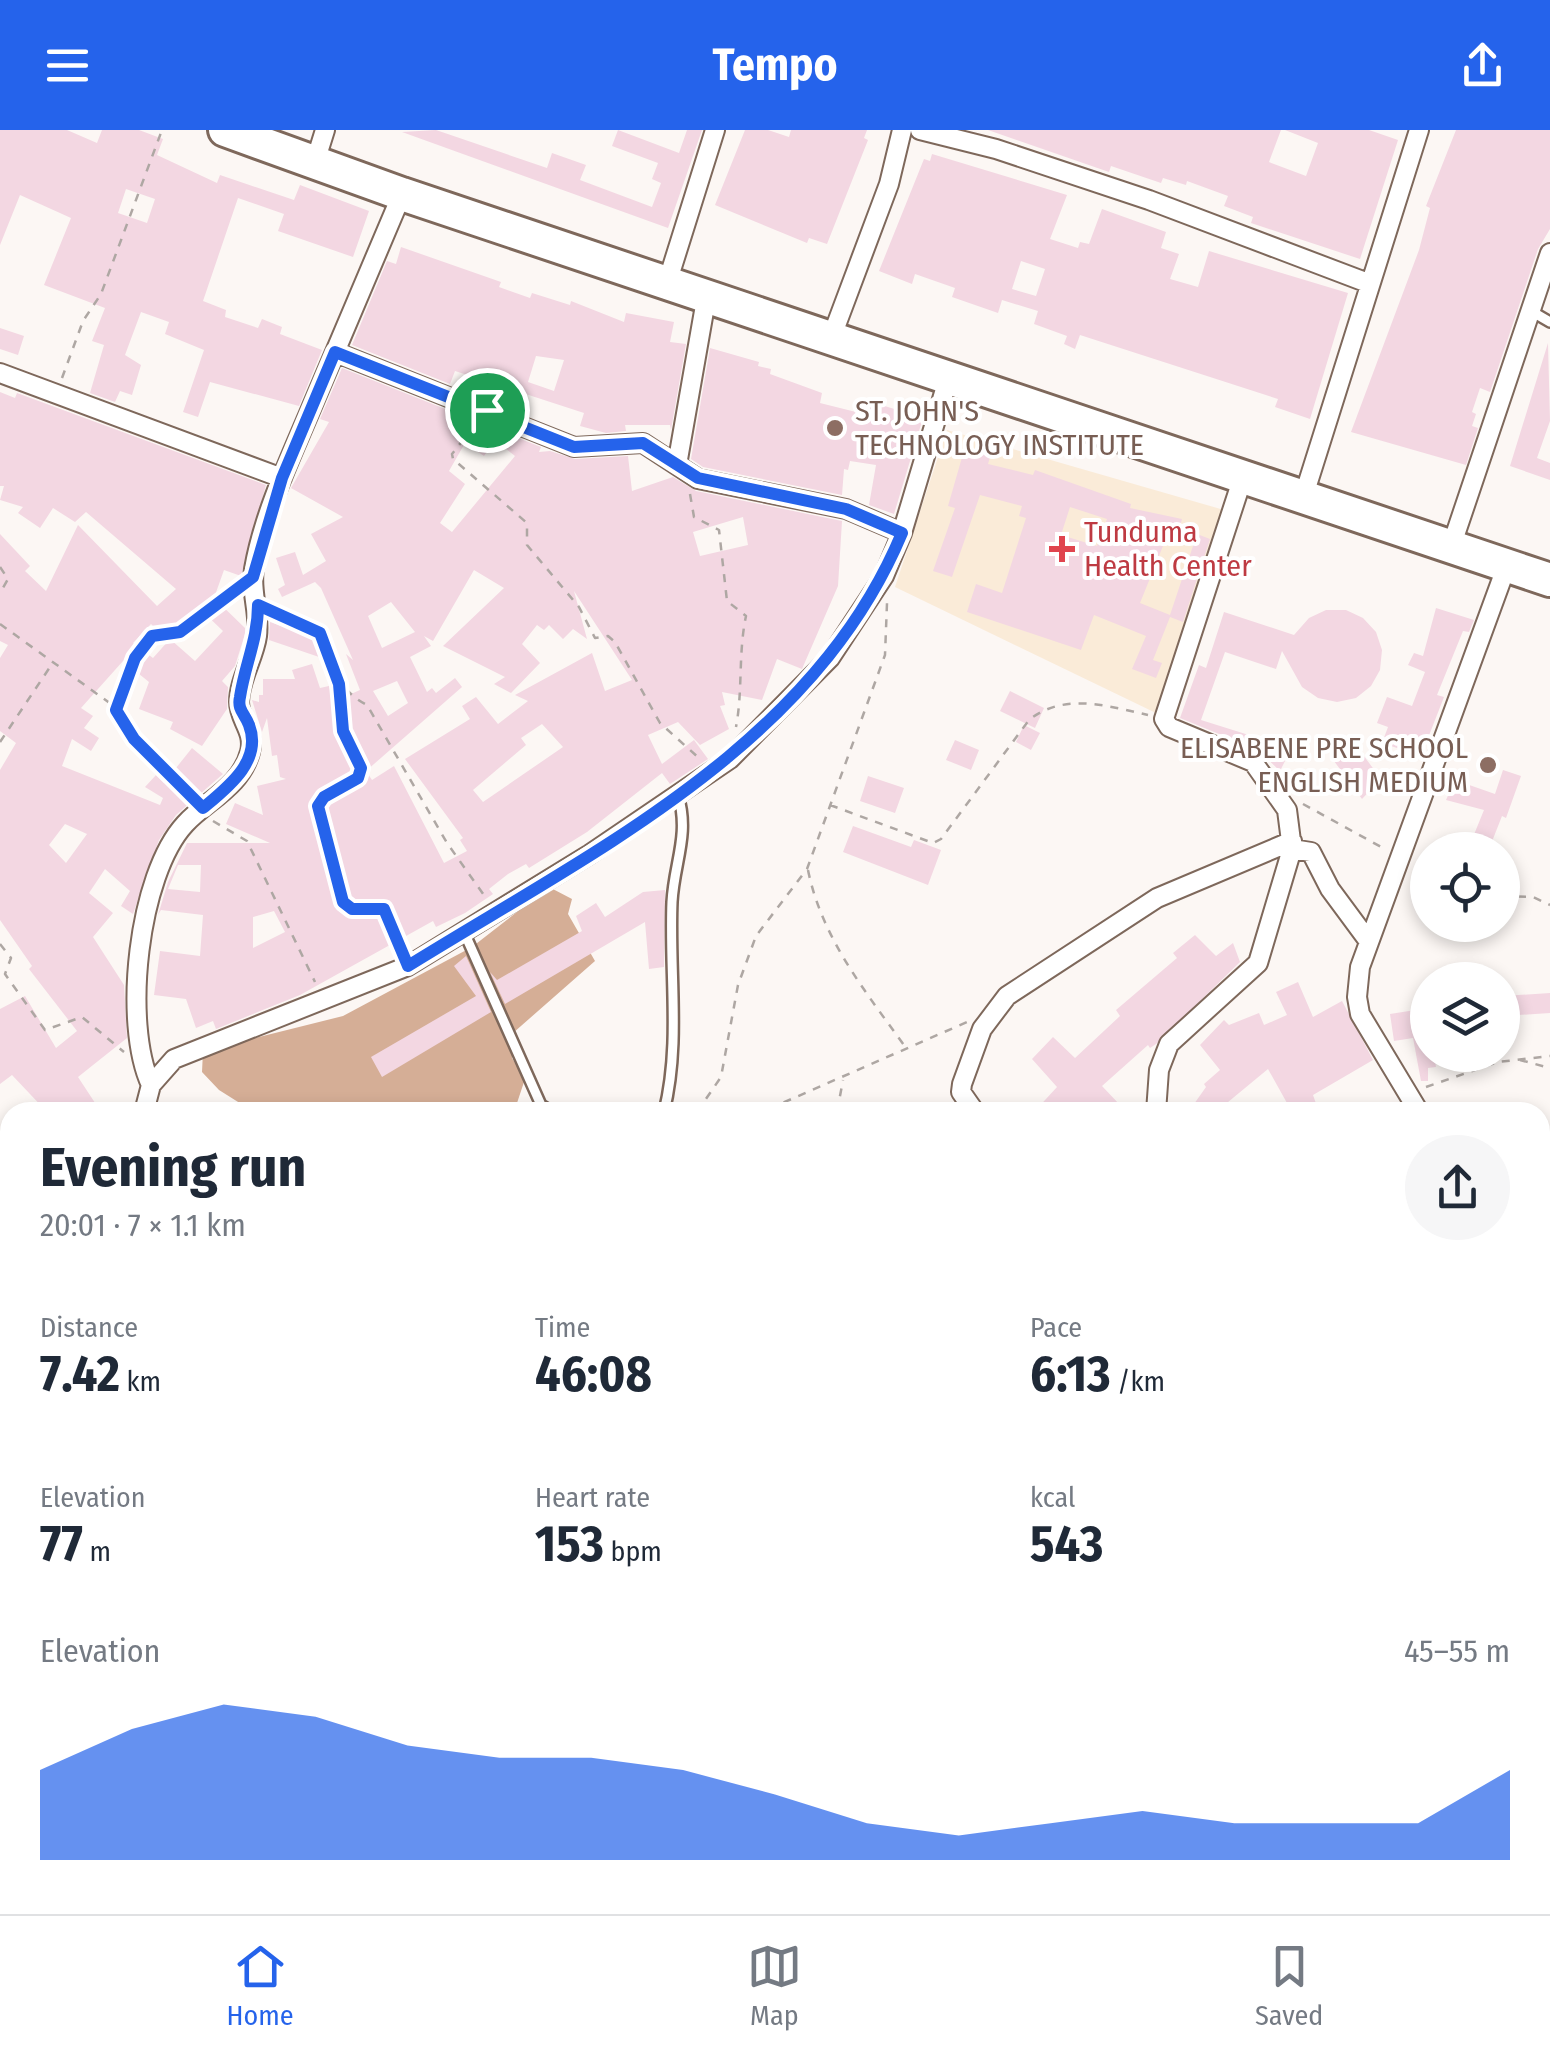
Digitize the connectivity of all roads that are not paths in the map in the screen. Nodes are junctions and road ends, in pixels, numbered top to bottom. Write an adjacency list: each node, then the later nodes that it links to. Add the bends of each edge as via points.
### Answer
1 (225, 130): 7 (highway)
2 (325, 130): 7 (street)
3 (716, 130): 10 (street)
4 (902, 130): 15 (street, via 889,184)
5 (920, 130): 11 (street, via 996,148 1149,200)
6 (1419, 130): 11 (street)
7 (315, 162): 8 (highway)
8 (402, 194): 10 (highway); 16 (street)
9 (1550, 254): 13 (street)
10 (668, 280): 12 (highway)
11 (1368, 283): 22 (street)
12 (708, 294): 15 (highway); 19 (street)
13 (1531, 311): 14 (lane); 24 (street)
14 (1550, 322)
15 (832, 336): 18 (highway)
16 (335, 352): 19 (street, via 574,447 643,443); 21 (street)
17 (0, 373): 21 (street)
18 (948, 376): 20 (highway); 23 (street)
19 (682, 469): 23 (street, via 857,512)
20 (1244, 474): 22 (highway); 28 (street, via 1164,719 1254,762 1287,810)
21 (282, 478): 31 (street, via 253,577 257,642 240,697 250,750 236,780 174,838 137,954)
22 (1304, 495): 24 (highway)
23 (902, 533): 27 (street, via 884,576 830,658 730,759)
24 (1451, 546): 25 (highway)
25 (1506, 566): 26 (highway); 30 (street)
26 (1550, 580)
27 (678, 795): 29 (street); 34 (lane, via 685,838 673,889 674,1070)
28 (1292, 845): 30 (street, via 1311,852); 35 (street, via 1157,898 1008,996 992,1011 962,1084); 36 (street, via 1258,963 1168,1044)
29 (464, 932): 31 (street, via 408,966 174,1059); 33 (lane)
30 (1368, 939): 37 (street, via 1356,997 1360,1014)
31 (147, 1078): 32 (street)
32 (145, 1102)
33 (541, 1102)
34 (666, 1102)
35 (968, 1102)
36 (1157, 1102)
37 (1413, 1102)

